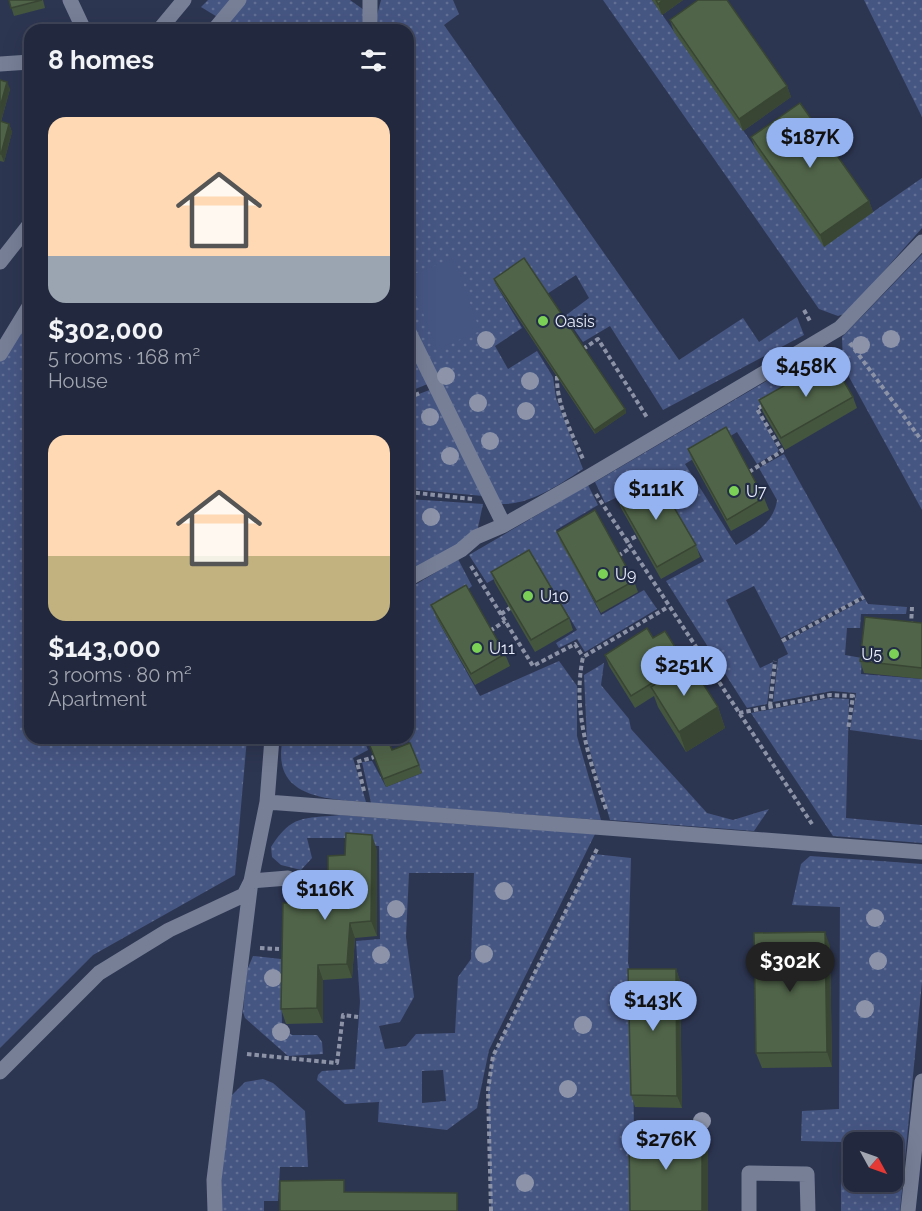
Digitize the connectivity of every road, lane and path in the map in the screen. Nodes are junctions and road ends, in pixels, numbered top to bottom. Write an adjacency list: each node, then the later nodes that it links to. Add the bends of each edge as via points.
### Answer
1 (70, 0): 5 (street)
2 (184, 0): 6 (street)
3 (238, 0): 7 (street)
4 (370, 0): 8 (street)
5 (81, 24)
6 (164, 24)
7 (219, 24)
8 (370, 24)
9 (24, 62): 10 (street)
10 (0, 64)
11 (24, 232): 13 (street)
12 (922, 242): 15 (street)
13 (0, 262)
14 (24, 315): 18 (street)
15 (840, 328): 24 (path); 26 (street)
16 (414, 342): 28 (street)
17 (583, 349): 23 (path, via 598,339)
18 (0, 354)
19 (840, 363): 20 (path)
20 (830, 368)
21 (557, 376): 26 (path, via 562,406)
22 (776, 398): 25 (path, via 757,408 782,451)
23 (650, 423)
24 (922, 441)
25 (749, 472)
26 (590, 476): 30 (street)
27 (414, 493): 28 (path)
28 (493, 502): 30 (street)
29 (602, 507): 32 (path)
30 (504, 525): 34 (street, via 476,537)
31 (637, 536): 32 (path)
32 (625, 542): 33 (path)
33 (630, 549): 35 (path); 38 (path)
34 (461, 550): 36 (street); 41 (path)
35 (618, 556)
36 (414, 576)
37 (864, 597): 47 (path)
38 (668, 607): 48 (path); 51 (path)
39 (912, 608): 43 (path)
40 (510, 609): 41 (path)
41 (501, 614): 42 (path)
42 (505, 621): 45 (path); 48 (path, via 533,666 575,644)
43 (911, 627): 44 (path); 46 (path, via 906,626)
44 (922, 629)
45 (490, 631)
46 (906, 633)
47 (782, 641)
48 (583, 657): 57 (path, via 578,678 583,739 607,811)
49 (775, 661): 50 (path)
50 (770, 706): 51 (path); 52 (path, via 830,695 853,696)
51 (739, 713): 58 (path)
52 (848, 730)
53 (272, 744): 55 (street)
54 (374, 757): 56 (path, via 357,762)
55 (267, 802): 56 (street); 61 (street)
56 (369, 810): 57 (street)
57 (608, 828): 58 (street); 67 (path, via 493,1056 488,1090)
58 (825, 843): 59 (street)
59 (922, 852)
60 (288, 878): 61 (street)
61 (250, 881): 63 (street); 64 (street, via 244,895 169,930 99,973)
62 (358, 1017): 63 (path, via 343,1015 337,1063)
63 (230, 1053): 66 (street, via 214,1179)
64 (0, 1072)
65 (922, 1081): 70 (street)
66 (215, 1211)
67 (491, 1211)
68 (749, 1211): 69 (street, via 749,1173 807,1174)
69 (808, 1211)
70 (908, 1211)

